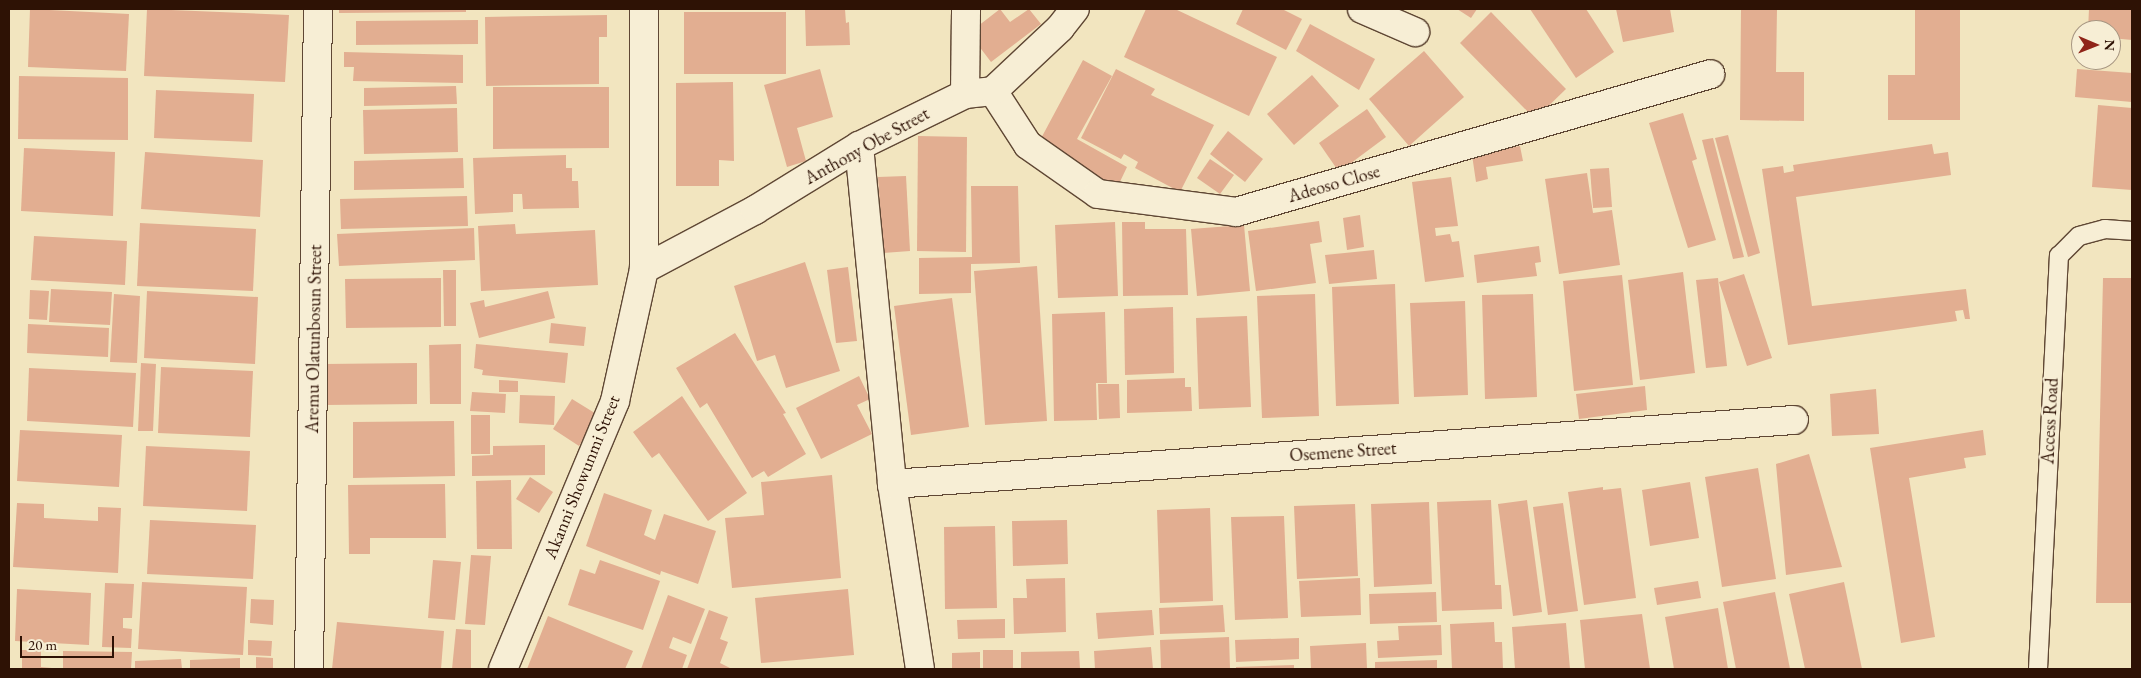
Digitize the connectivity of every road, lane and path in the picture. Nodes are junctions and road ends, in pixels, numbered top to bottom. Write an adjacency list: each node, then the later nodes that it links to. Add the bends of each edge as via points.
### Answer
1 (318, 9): 15 (street, Aremu Olatunbosun Street)
2 (644, 9): 12 (street, Akanni Showunmi Street)
3 (966, 9): 9 (street)
4 (1074, 9): 8 (street, via 1060,28)
5 (1362, 9): 6 (street)
6 (1414, 32)
7 (1710, 74): 8 (street, Adeoso Close, via 1236,212 1098,194 1028,145)
8 (993, 91): 9 (street, Anthony Obe Street)
9 (965, 94): 10 (street, Anthony Obe Street)
10 (859, 146): 12 (street, Anthony Obe Street, via 756,210); 14 (street)
11 (2132, 231): 18 (lane, Access Road, via 2105,229 2079,236 2059,256)
12 (644, 269): 16 (street, Akanni Showunmi Street, via 615,401)
13 (1794, 420): 14 (street, Osemene Street)
14 (892, 484): 17 (street)
15 (309, 669)
16 (503, 669)
17 (920, 669)
18 (2038, 669)

